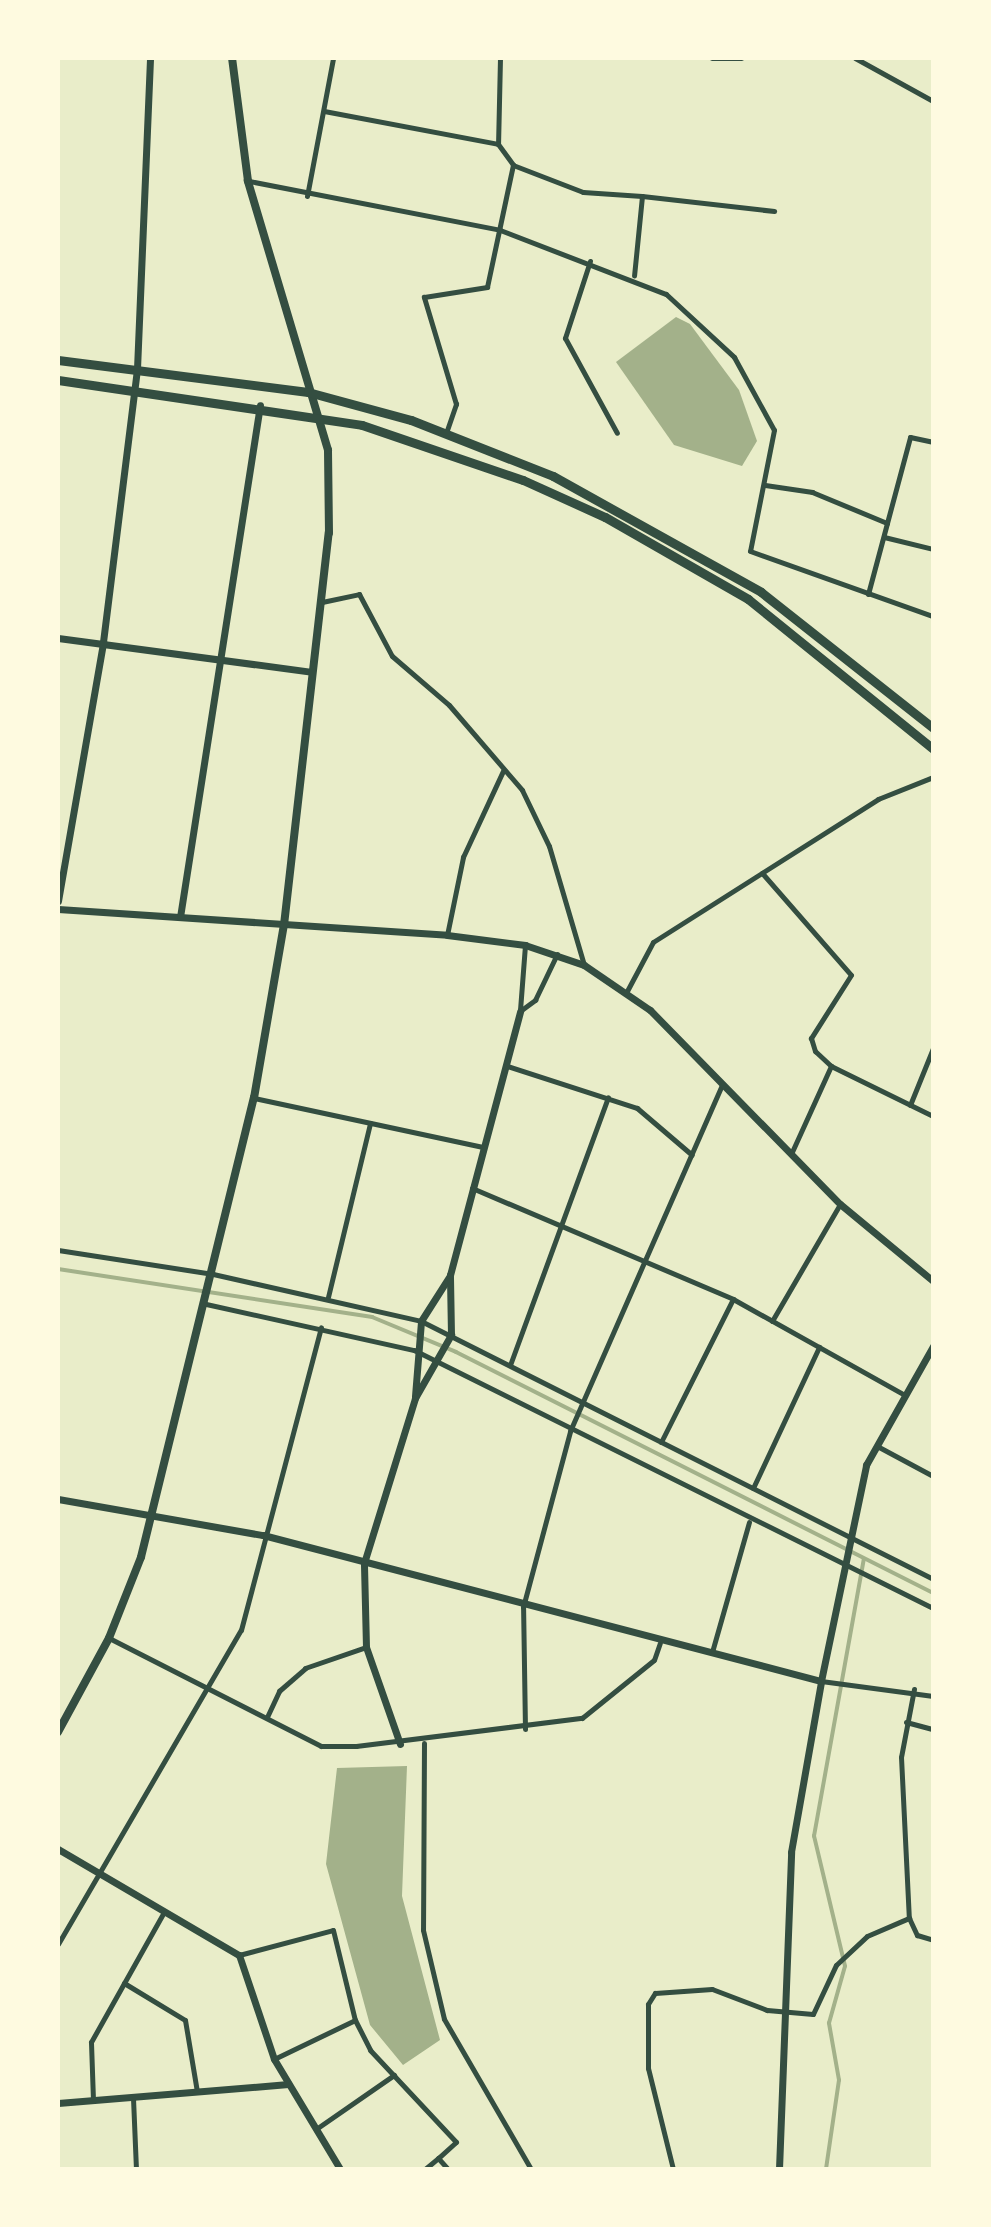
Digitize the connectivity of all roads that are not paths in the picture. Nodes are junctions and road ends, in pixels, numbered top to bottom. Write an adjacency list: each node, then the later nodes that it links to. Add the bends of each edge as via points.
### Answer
1 (150, 58): 20 (street)
2 (232, 58): 12 (main road)
3 (333, 58): 9 (street)
4 (500, 58): 10 (street)
5 (712, 58): 6 (street)
6 (741, 58)
7 (855, 58): 8 (street)
8 (933, 101)
9 (324, 111): 10 (street); 13 (street)
10 (498, 144): 11 (street)
11 (513, 165): 14 (street, via 583,192); 16 (street)
12 (248, 181): 13 (street); 23 (main road)
13 (307, 196): 16 (street)
14 (642, 196): 15 (street); 18 (street)
15 (774, 211)
16 (500, 230): 17 (street); 26 (street, via 487,287 424,297 456,404)
17 (590, 261): 18 (street); 27 (street, via 565,338)
18 (634, 276): 29 (street, via 666,294 734,357 774,430)
19 (58, 360): 20 (main road)
20 (137, 369): 22 (street); 23 (main road)
21 (58, 380): 22 (main road)
22 (134, 389): 24 (main road); 37 (street)
23 (308, 392): 25 (main road); 26 (main road)
24 (260, 405): 25 (main road); 38 (street)
25 (316, 416): 34 (main road, via 328,450); 41 (main road, via 431,445 630,530 748,599)
26 (446, 433): 40 (main road, via 553,476 699,552 825,637)
27 (617, 433)
28 (933, 442): 30 (street, via 910,437)
29 (765, 485): 30 (street, via 812,492); 33 (street, via 750,551)
30 (887, 523): 31 (street)
31 (884, 537): 32 (street); 33 (street)
32 (933, 549)
33 (868, 594): 35 (street)
34 (322, 602): 39 (main road); 42 (street, via 359,594 375,636 449,705)
35 (933, 616)
36 (58, 638): 37 (street)
37 (103, 642): 38 (street); 45 (street)
38 (222, 662): 39 (street); 47 (street)
39 (312, 672): 48 (main road)
40 (931, 726)
41 (933, 749)
42 (503, 771): 49 (street, via 463,857); 52 (street, via 522,790 549,846)
43 (933, 777): 44 (street, via 878,799)
44 (762, 873): 53 (street, via 653,942); 57 (street, via 851,975 811,1038)
45 (58, 901)
46 (58, 909): 47 (street)
47 (180, 917): 48 (street)
48 (284, 925): 49 (street); 60 (main road)
49 (447, 935): 50 (street)
50 (525, 945): 51 (street); 54 (street)
51 (557, 954): 52 (street); 54 (street, via 535,1000)
52 (584, 965): 53 (street)
53 (627, 991): 58 (street)
54 (520, 1011): 56 (street)
55 (933, 1048): 61 (street)
56 (507, 1066): 59 (street); 64 (street)
57 (831, 1066): 61 (street); 65 (street)
58 (722, 1083): 65 (street); 66 (street)
59 (608, 1097): 66 (street, via 637,1108); 69 (street)
60 (254, 1098): 63 (street); 72 (main road)
61 (910, 1105): 62 (street)
62 (933, 1116)
63 (370, 1123): 64 (street); 75 (street)
64 (483, 1147): 67 (street)
65 (791, 1154): 68 (street)
66 (692, 1155): 71 (street)
67 (471, 1188): 69 (street); 73 (street)
68 (840, 1204): 74 (street); 79 (street)
69 (561, 1223): 71 (street); 86 (street)
70 (58, 1250): 72 (street)
71 (647, 1259): 76 (street); 89 (street)
72 (213, 1274): 75 (street); 77 (main road)
73 (450, 1275): 78 (street); 81 (street)
74 (933, 1281)
75 (328, 1297): 78 (street)
76 (733, 1299): 79 (street); 91 (street)
77 (206, 1304): 80 (street); 96 (main road)
78 (421, 1321): 81 (street); 84 (street)
79 (772, 1321): 83 (street)
80 (321, 1327): 84 (street); 98 (street)
81 (451, 1335): 85 (street); 86 (street)
82 (933, 1346): 87 (street)
83 (819, 1347): 87 (street); 94 (street)
84 (414, 1350): 85 (street); 88 (street)
85 (437, 1361): 88 (street); 90 (street)
86 (510, 1365): 89 (street)
87 (905, 1395): 92 (street)
88 (415, 1398): 100 (street)
89 (583, 1404): 90 (street); 91 (street)
90 (571, 1429): 97 (street); 103 (street)
91 (661, 1442): 94 (street)
92 (876, 1446): 93 (street); 99 (street)
93 (933, 1476)
94 (753, 1488): 99 (street)
95 (58, 1499): 96 (street)
96 (154, 1511): 98 (street); 105 (main road)
97 (749, 1522): 101 (street); 108 (street)
98 (263, 1535): 100 (street); 110 (street, via 241,1630)
99 (851, 1537): 101 (street); 102 (street)
100 (364, 1563): 103 (street); 107 (street)
101 (845, 1565): 104 (street); 109 (street)
102 (933, 1579)
103 (523, 1607): 106 (street); 115 (street)
104 (933, 1608)
105 (109, 1638): 110 (street); 117 (main road)
106 (660, 1643): 108 (street); 115 (street, via 654,1660 600,1708)
107 (366, 1647): 113 (street, via 305,1668 279,1691); 119 (street)
108 (712, 1653): 109 (street)
109 (821, 1681): 111 (street, via 849,1688); 128 (street, via 791,1852)
110 (207, 1688): 113 (street); 121 (street)
111 (914, 1689): 112 (street); 114 (street)
112 (933, 1696)
113 (267, 1717): 119 (street, via 321,1746)
114 (906, 1722): 116 (street); 123 (street)
115 (525, 1729): 118 (street)
116 (933, 1729)
117 (58, 1732)
118 (424, 1743): 119 (street); 143 (street, via 423,1930 444,2019)
119 (400, 1744)
120 (58, 1849): 121 (street)
121 (98, 1873): 122 (street); 125 (street)
122 (165, 1911): 126 (street); 127 (street)
123 (909, 1918): 124 (street, via 917,1935); 128 (street, via 867,1936 836,1965 813,2014)
124 (933, 1940)
125 (58, 1944)
126 (239, 1955): 129 (street, via 333,1930); 130 (street)
127 (124, 1983): 133 (street, via 185,2020); 135 (street, via 91,2042)
128 (784, 2012): 144 (street, via 712,1989 655,1993 648,2004 648,2068); 145 (street)
129 (355, 2020): 130 (street); 131 (street)
130 (274, 2059): 132 (street)
131 (394, 2075): 137 (street); 138 (street, via 456,2142)
132 (288, 2084): 133 (street); 137 (street)
133 (197, 2092): 134 (street)
134 (133, 2098): 135 (street); 139 (street)
135 (93, 2100): 136 (street)
136 (58, 2103)
137 (316, 2129): 140 (street)
138 (438, 2158): 141 (street); 142 (street)
139 (136, 2169)
140 (340, 2169)
141 (425, 2169)
142 (448, 2169)
143 (531, 2169)
144 (673, 2169)
145 (779, 2169)

